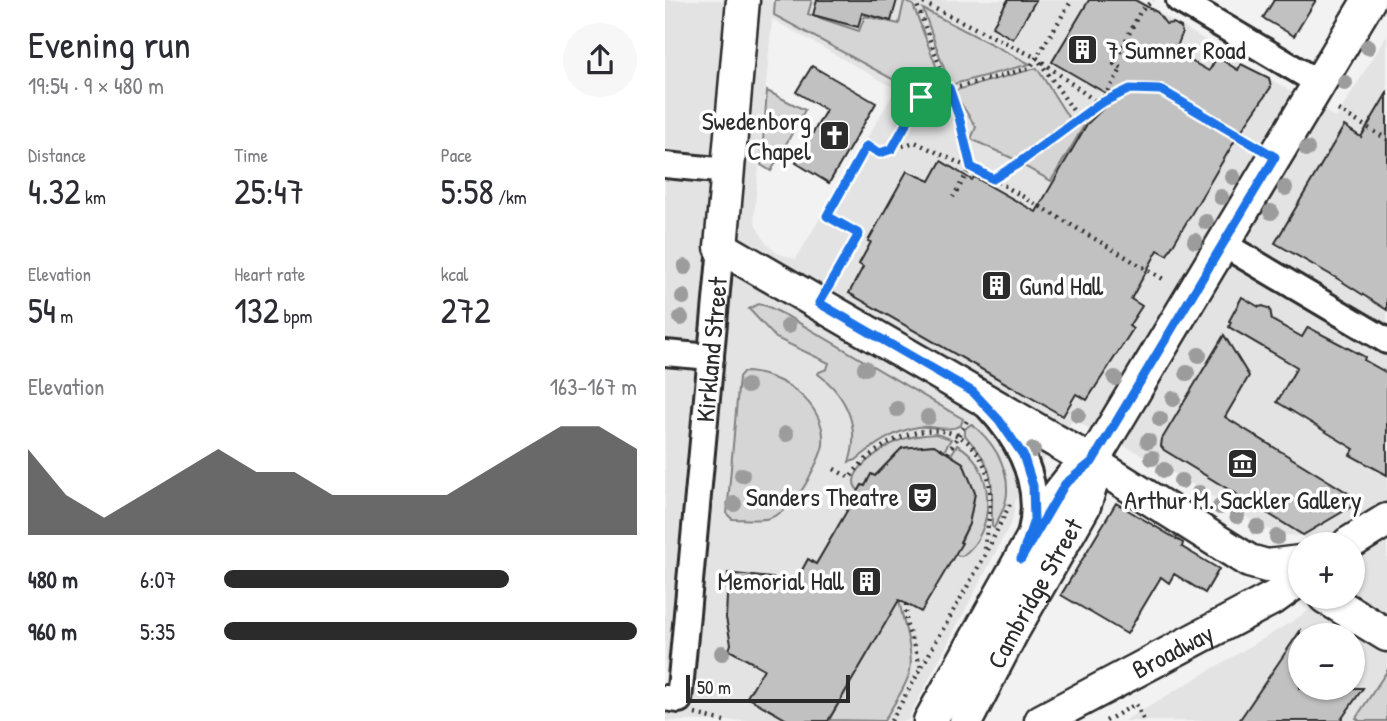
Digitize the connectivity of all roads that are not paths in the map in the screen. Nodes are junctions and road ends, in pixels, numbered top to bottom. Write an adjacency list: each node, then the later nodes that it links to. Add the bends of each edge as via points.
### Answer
1 (743, 0): 6 (main road, Kirkland Street)
2 (1179, 0): 4 (street)
3 (1369, 0): 4 (main road, Cambridge Street)
4 (1319, 83): 7 (main road, Cambridge Street)
5 (665, 165): 6 (street)
6 (728, 171): 8 (main road, Kirkland Street)
7 (1223, 244): 9 (street); 13 (main road, Cambridge Street)
8 (721, 247): 11 (street, Kirkland Street); 12 (main road, via 819,303)
9 (1387, 341)
10 (665, 353): 11 (street)
11 (711, 358): 21 (street, Kirkland Street)
12 (972, 404): 13 (main road); 16 (street, via 992,411 1017,443 1031,477 1034,520)
13 (1092, 462): 16 (main road, Cambridge Street, via 1065,484); 17 (main road, via 1249,561); 23 (main road, Cambridge Street, via 1084,506)
14 (1387, 520): 15 (main road)
15 (1365, 534)
16 (1021, 559): 22 (main road, Cambridge Street)
17 (1288, 574)
18 (1288, 590): 24 (main road, Broadway)
19 (1348, 609): 20 (main road)
20 (1387, 635)
21 (680, 705)
22 (930, 721)
23 (966, 721)
24 (1041, 721)

